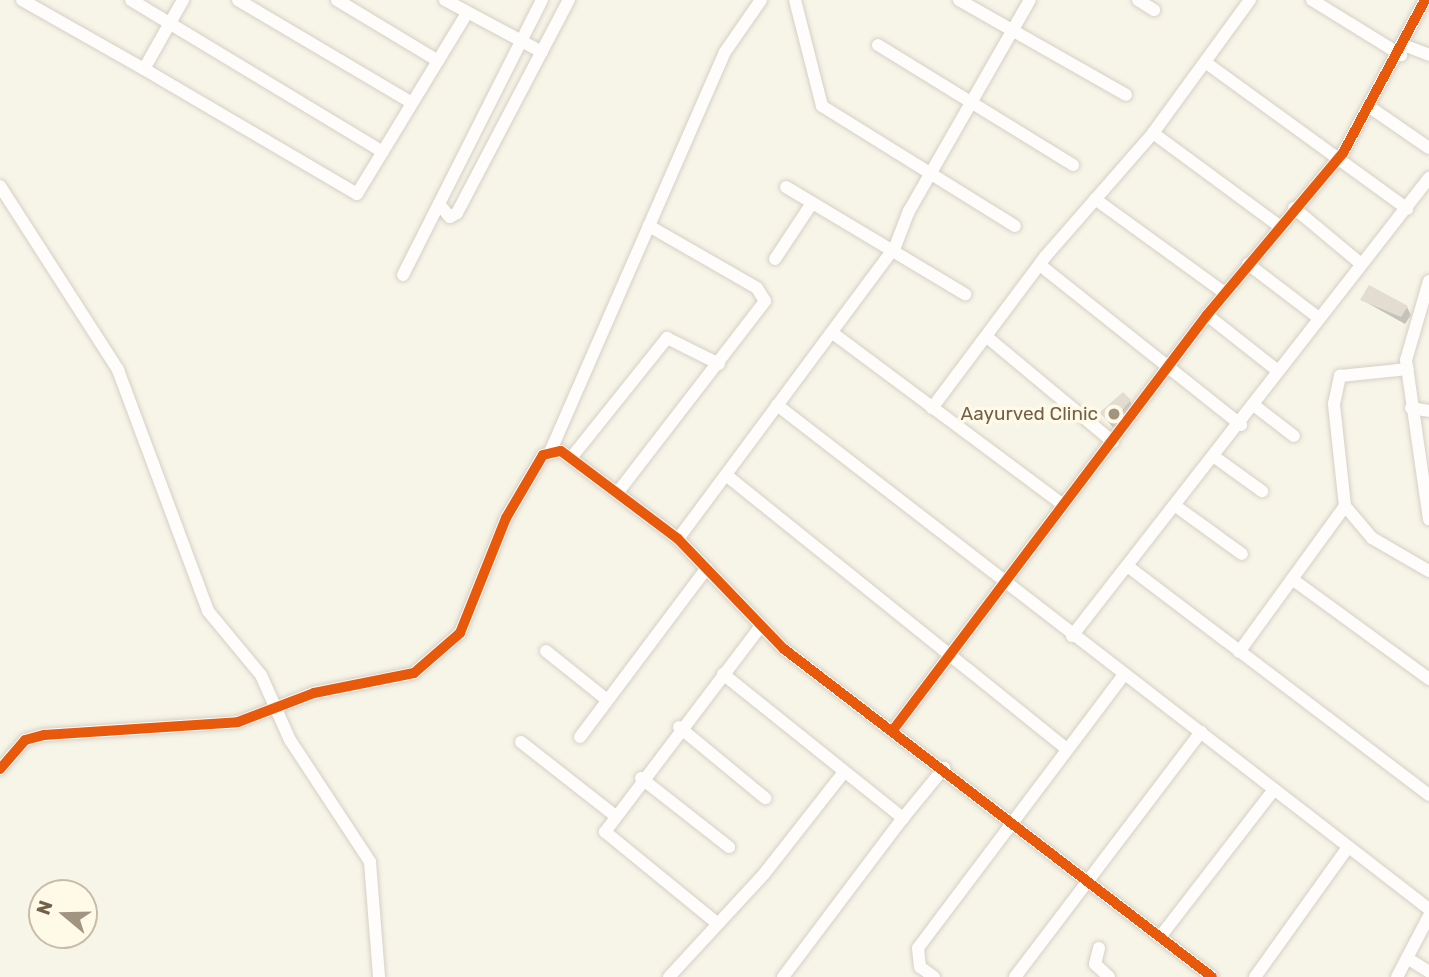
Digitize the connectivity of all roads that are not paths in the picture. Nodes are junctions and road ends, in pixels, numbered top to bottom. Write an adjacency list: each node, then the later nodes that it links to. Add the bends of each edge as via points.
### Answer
1 (22, 0): 27 (street)
2 (131, 0): 18 (street)
3 (183, 0): 18 (street)
4 (238, 0): 30 (street)
5 (337, 0): 25 (street)
6 (542, 0): 20 (street)
7 (569, 0): 23 (street)
8 (761, 0): 46 (street, via 725,52)
9 (795, 0): 37 (street, via 822,106)
10 (959, 0): 19 (street)
11 (1030, 0): 19 (street)
12 (1138, 0): 17 (street)
13 (1250, 0): 26 (street)
14 (1312, 0): 22 (street)
15 (1425, 0): 22 (street)
16 (456, 5): 20 (street); 25 (street)
17 (1154, 10)
18 (169, 24): 27 (street); 34 (street)
19 (1013, 33): 28 (street); 29 (street)
20 (520, 42): 23 (street); 43 (street)
21 (877, 45): 29 (street)
22 (1403, 50): 24 (street); 31 (street)
23 (542, 52): 43 (street, via 457,213 450,217)
24 (1429, 55)
25 (438, 61): 30 (street)
26 (1205, 62): 32 (street); 35 (street)
27 (144, 69): 34 (street, via 357,194)
28 (1126, 95)
29 (975, 102): 36 (street); 37 (street)
30 (412, 103): 34 (street)
31 (1371, 108): 33 (street); 35 (street)
32 (1153, 133): 41 (street); 48 (street)
33 (1429, 148)
34 (383, 152)
35 (1335, 161): 44 (street); 45 (street)
36 (1073, 165)
37 (931, 175): 47 (street); 49 (street)
38 (1429, 178): 45 (street)
39 (0, 186): 101 (street, via 102,340 142,428 208,611 261,675)
40 (786, 187): 42 (street)
41 (1094, 199): 53 (street); 56 (street)
42 (812, 203): 49 (street); 50 (street)
43 (439, 204): 54 (street)
44 (1294, 208): 48 (street); 51 (street)
45 (1407, 209): 51 (street)
46 (649, 226): 63 (street, via 763,294 760,310); 75 (street)
47 (1015, 226)
48 (1279, 226): 52 (street)
49 (895, 247): 57 (street); 61 (street)
50 (775, 259)
51 (1360, 263): 60 (street)
52 (1248, 264): 56 (street); 60 (street)
53 (1040, 265): 62 (street); 65 (street)
54 (403, 275)
55 (1429, 281): 58 (street)
56 (1224, 293): 59 (street)
57 (965, 294)
58 (1423, 309): 64 (street)
59 (1207, 315): 65 (street); 66 (street)
60 (1319, 318): 66 (street)
61 (834, 334): 67 (street); 69 (street)
62 (987, 337): 69 (street); 74 (street)
63 (719, 364): 76 (street, via 667,338); 80 (street)
64 (1408, 369): 70 (street); 82 (street, via 1340,376 1334,404)
65 (1165, 370): 72 (street); 74 (street)
66 (1278, 371): 68 (street)
67 (778, 405): 78 (street); 91 (street)
68 (1255, 406): 72 (street); 73 (street)
69 (932, 408): 81 (street)
70 (1411, 408): 71 (street); 84 (street)
71 (1429, 411)
72 (1241, 425): 77 (street)
73 (1294, 436)
74 (1113, 442): 81 (street)
75 (551, 450): 76 (street); 101 (street, via 506,518 470,616 451,641 414,673 314,693)
76 (571, 458): 80 (street)
77 (1216, 458): 79 (street); 83 (street)
78 (726, 475): 85 (street); 96 (street)
79 (1262, 491)
80 (618, 492): 85 (street)
81 (1062, 505): 91 (street)
82 (1345, 506): 89 (street, via 1372,538); 90 (street)
83 (1177, 507): 86 (street); 88 (street)
84 (1429, 519)
85 (678, 539): 87 (street)
86 (1242, 554)
87 (707, 568): 92 (street); 100 (street)
88 (1130, 568): 93 (street); 95 (street)
89 (1429, 571)
90 (1292, 579): 95 (street); 99 (street)
91 (1002, 580): 93 (street); 96 (street)
92 (760, 627): 97 (street); 103 (street)
93 (1072, 636): 98 (street)
94 (546, 651): 100 (street)
95 (1239, 652): 113 (street)
96 (950, 655): 103 (street); 107 (street)
97 (723, 674): 102 (street); 110 (street)
98 (1123, 676): 104 (street); 107 (street)
99 (1429, 679)
100 (606, 699): 105 (street)
101 (278, 710): 109 (street, via 203,726 44,735 26,740); 128 (street, via 296,750 370,862)
102 (679, 727): 111 (street); 114 (street)
103 (893, 730): 108 (street)
104 (1201, 732): 112 (street); 120 (street)
105 (580, 737)
106 (521, 742): 115 (street)
107 (1067, 748): 117 (street)
108 (944, 768): 116 (street); 117 (street)
109 (0, 769)
110 (844, 772): 116 (street); 123 (street)
111 (641, 778): 115 (street); 118 (street)
112 (1273, 791): 119 (street); 124 (street)
113 (1429, 795)
114 (765, 798)
115 (614, 815): 123 (street, via 605,832 609,839)
116 (902, 818): 130 (street)
117 (1014, 824): 120 (street); 131 (street, via 918,948 920,967)
118 (729, 847)
119 (1348, 847): 121 (street); 135 (street)
120 (1088, 882): 124 (street); 132 (street)
121 (1429, 909)
122 (1429, 916): 126 (street)
123 (718, 924): 129 (street)
124 (1160, 937): 134 (street)
125 (1099, 948): 133 (street, via 1096,964)
126 (1407, 958): 127 (street); 136 (street)
127 (1429, 972)
128 (379, 977)
129 (669, 977)
130 (783, 977)
131 (934, 977)
132 (1015, 977)
133 (1109, 977)
134 (1212, 977)
135 (1255, 977)
136 (1397, 977)

